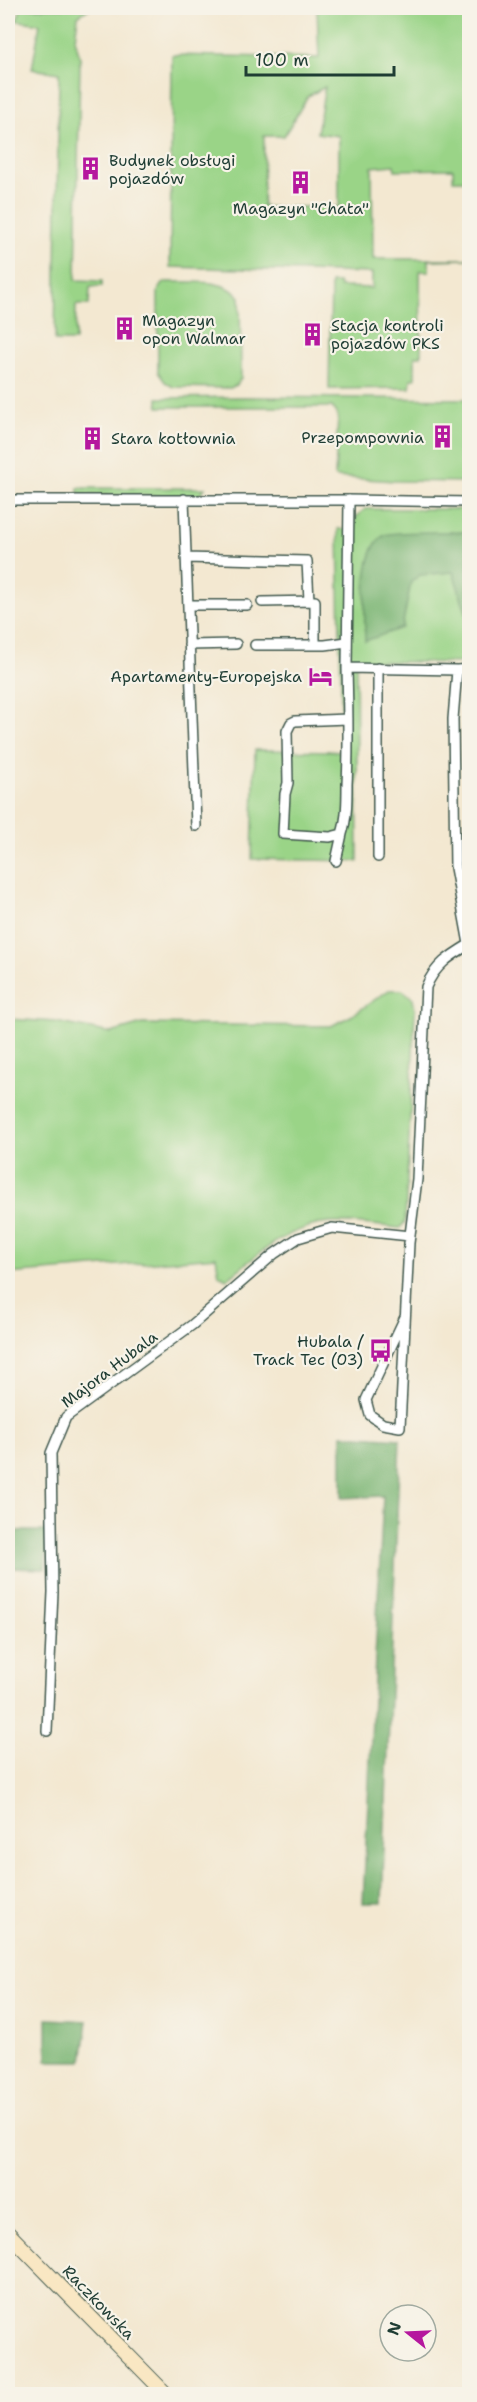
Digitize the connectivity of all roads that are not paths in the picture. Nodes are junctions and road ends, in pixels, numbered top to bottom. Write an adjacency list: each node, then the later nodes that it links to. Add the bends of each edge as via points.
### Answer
1 (184, 499): 2 (street); 3 (street); 5 (street)
2 (8, 500)
3 (349, 500): 4 (street); 10 (street)
4 (470, 502)
5 (186, 558): 6 (street, via 307,561); 8 (street)
6 (309, 601): 7 (street); 14 (street, via 315,601)
7 (262, 602)
8 (188, 605): 9 (street); 12 (street)
9 (247, 605)
10 (347, 642): 14 (street); 15 (street)
11 (236, 644): 12 (street)
12 (189, 645): 20 (street)
13 (255, 645): 14 (street)
14 (315, 645)
15 (347, 668): 16 (street); 19 (street)
16 (378, 669): 18 (street); 22 (street)
17 (470, 669): 18 (street)
18 (457, 670): 24 (street, via 453,719 455,868)
19 (348, 719): 21 (street, via 346,823); 21 (street, via 295,721 287,731 288,783 283,834)
20 (196, 826)
21 (342, 834): 23 (street)
22 (378, 857)
23 (336, 861)
24 (469, 944): 25 (street, via 439,965 426,987 417,1179)
25 (410, 1236): 26 (street); 27 (street, Majora Hubala, via 332,1228 298,1238 192,1325 66,1417 51,1453 53,1592)
26 (405, 1317): 26 (street, via 366,1400 370,1415 383,1424 400,1427)
27 (47, 1731)
28 (8, 2233): 29 (main road, Raczkowska)
29 (166, 2394)

